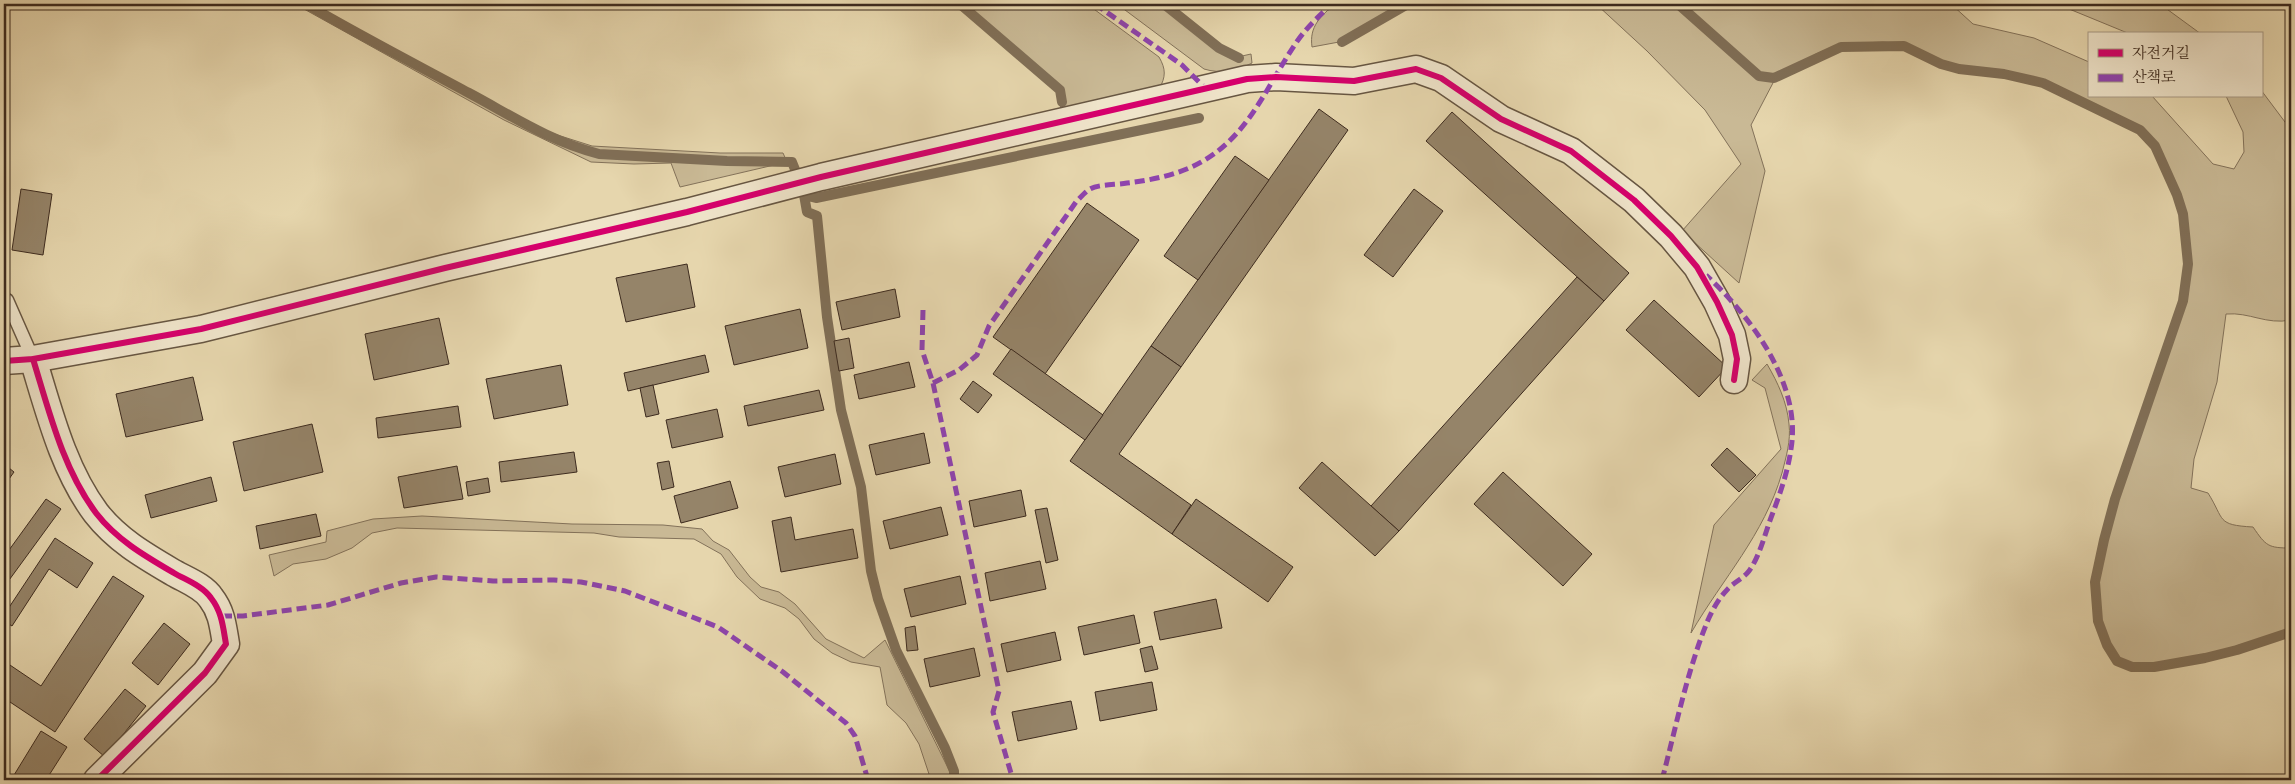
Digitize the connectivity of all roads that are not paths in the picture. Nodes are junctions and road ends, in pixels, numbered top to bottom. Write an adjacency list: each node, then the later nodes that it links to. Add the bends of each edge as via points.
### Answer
1 (7, 300): 2 (lane)
2 (33, 359): 3 (street); 4 (street, via 201,329 821,177 1247,79 1354,80 1416,69 1441,78 1501,119 1571,151 1634,200 1671,236 1697,267 1732,335 1737,359); 5 (street, via 74,478 96,514 125,544 211,596 222,616 226,644 205,674)
3 (4, 361)
4 (1734, 380)
5 (98, 780)

